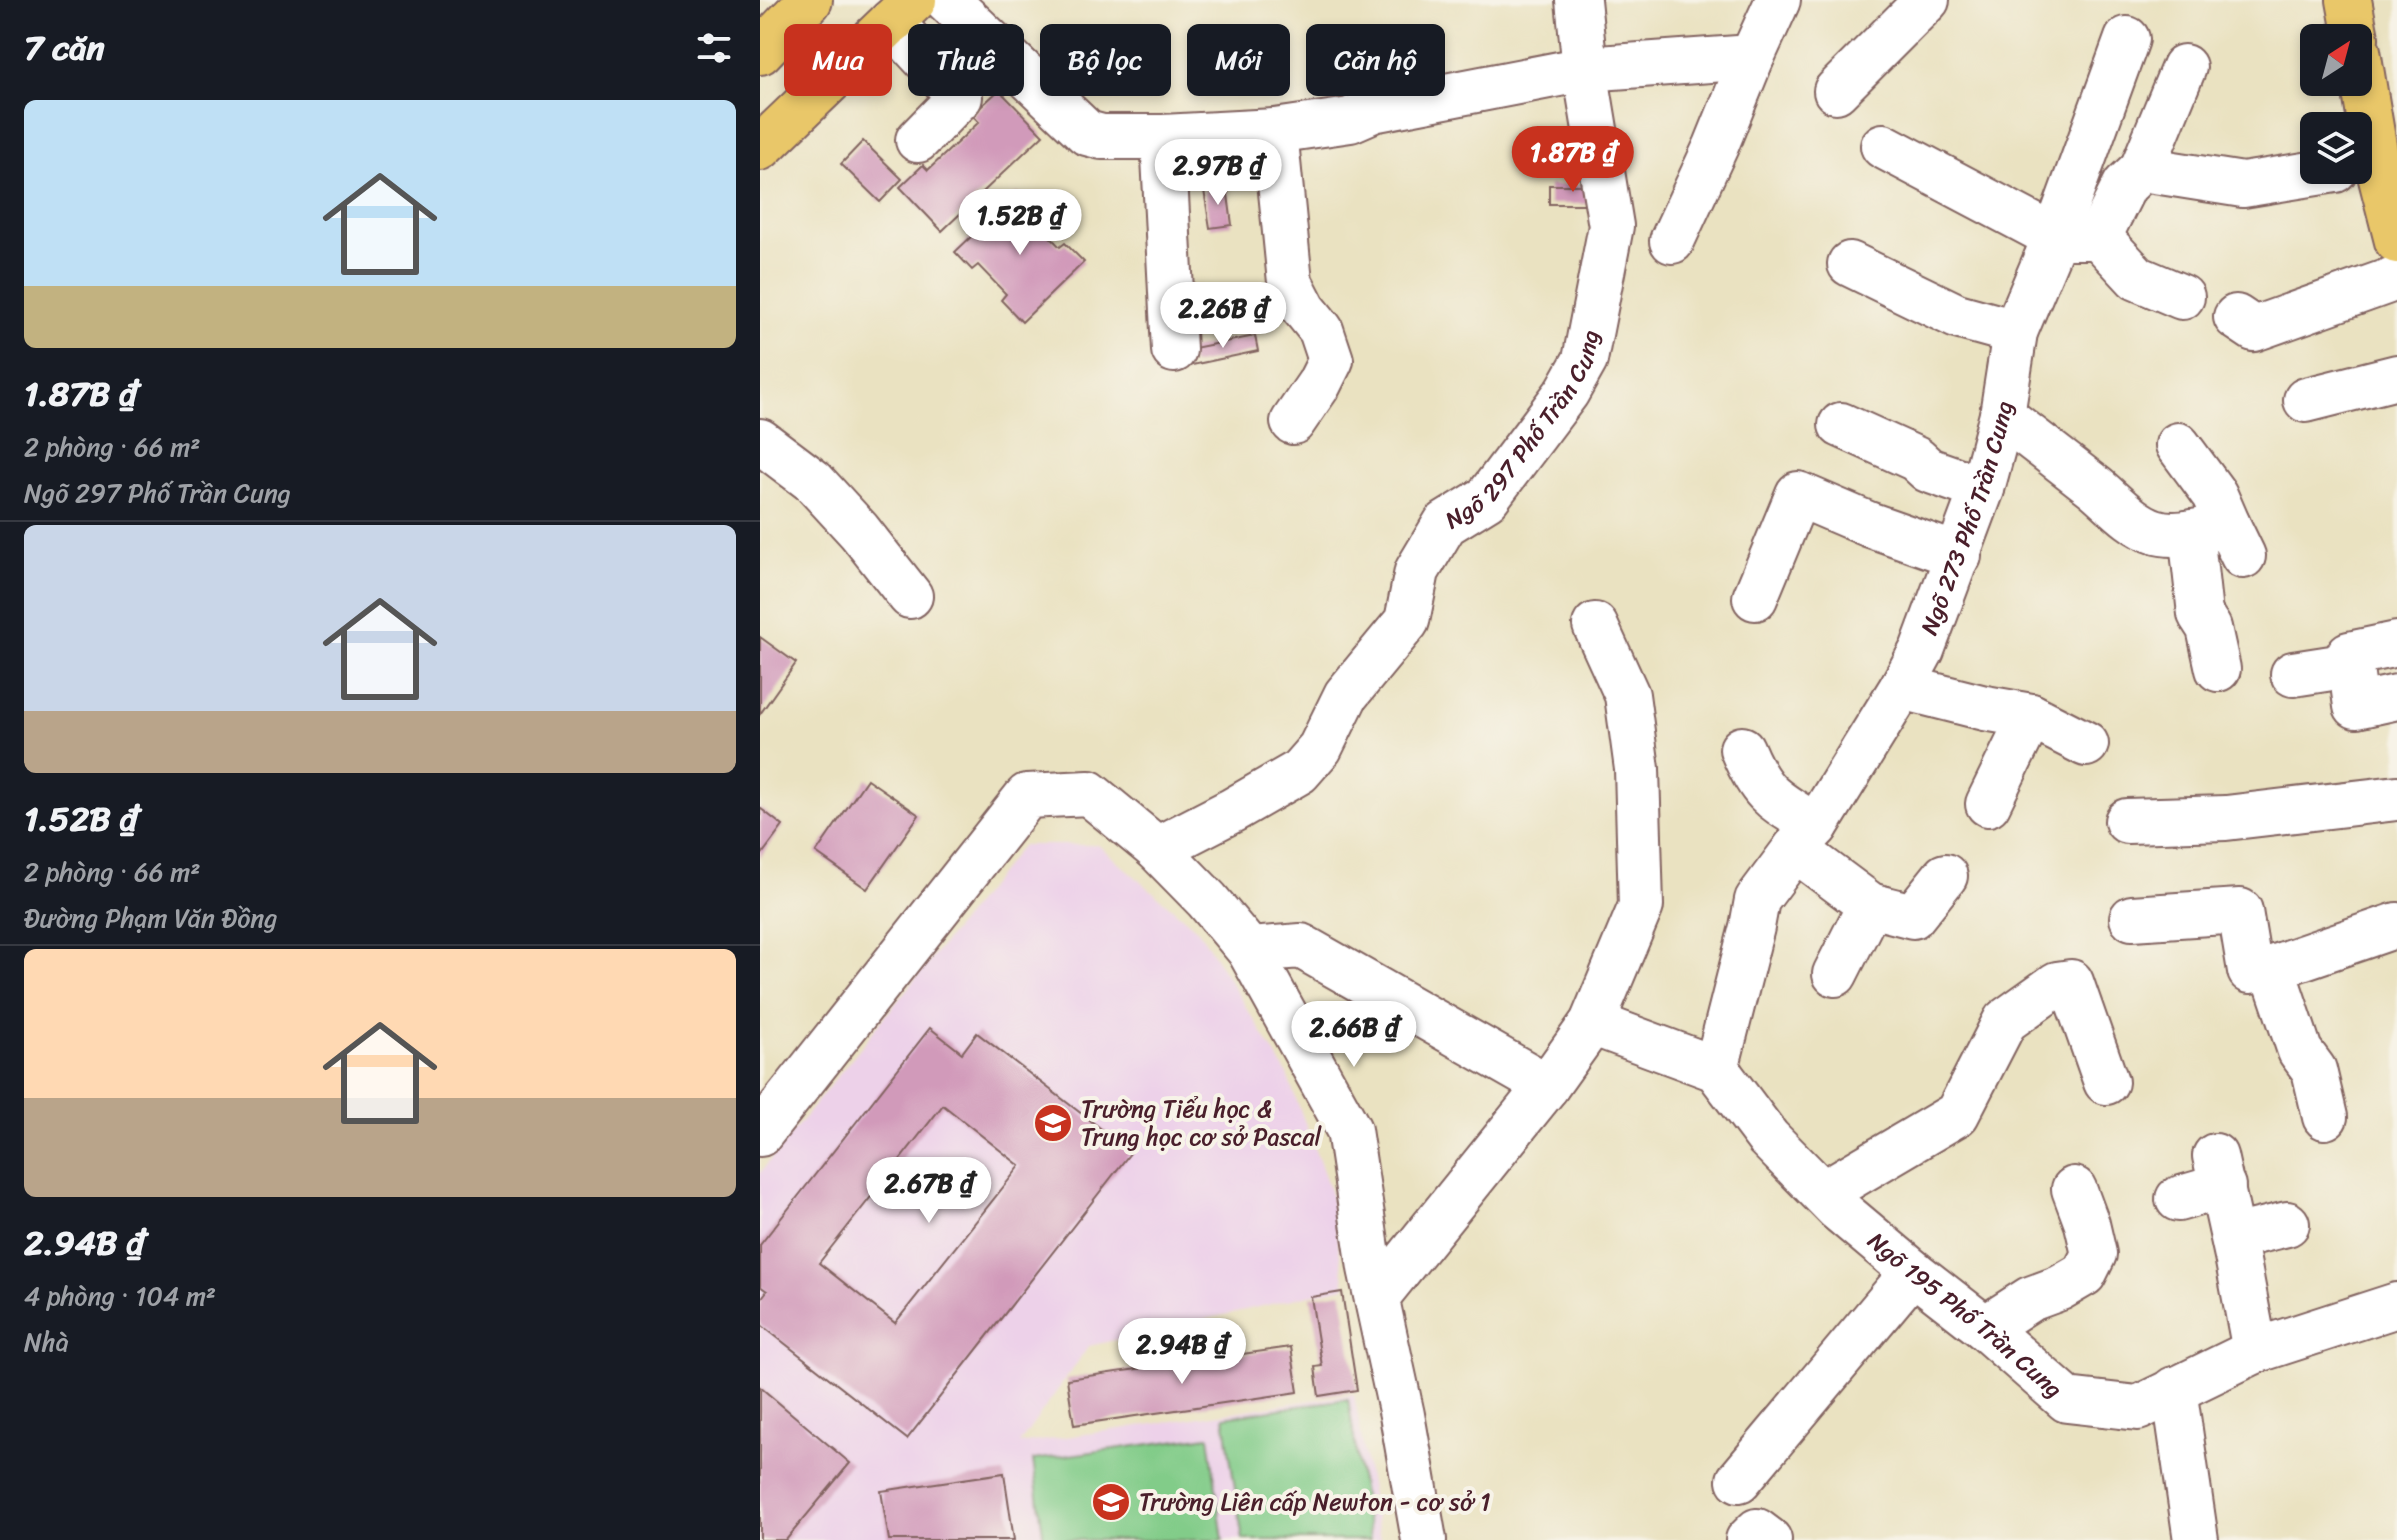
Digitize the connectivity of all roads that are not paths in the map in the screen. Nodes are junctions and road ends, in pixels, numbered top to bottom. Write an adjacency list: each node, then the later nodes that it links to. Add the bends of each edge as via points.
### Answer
1 (810, 0): 11 (main road)
2 (832, 0): 15 (main road)
3 (947, 0): 18 (street, via 1087,133)
4 (1578, 0): 14 (street, Ngõ 297 Phố Trần Cung)
5 (1778, 0): 12 (street)
6 (1927, 0): 16 (street)
7 (2349, 0): 9 (main road)
8 (902, 11): 19 (street, via 960,97); 21 (main road)
9 (2353, 24)
10 (2127, 39): 25 (street, Ngõ 273 Phố Trần Cung)
11 (760, 52)
12 (1752, 57): 14 (street); 27 (street)
13 (2184, 67): 22 (street)
14 (1585, 69): 17 (street); 61 (street, Ngõ 297 Phố Trần Cung, via 1611,226 1585,360 1487,498 1445,524 1417,571 1407,621 1346,695 1320,748 1299,772)
15 (760, 70)
16 (1836, 91)
17 (1275, 131): 18 (street); 38 (street, via 1290,282 1321,330 1331,360)
18 (1163, 137): 34 (street)
19 (918, 140)
20 (1883, 146): 25 (street)
21 (760, 148)
22 (2142, 169): 23 (street, via 2243,185); 26 (street, via 2125,185)
23 (2300, 176)
24 (2366, 184): 28 (main road)
25 (2055, 237): 26 (street); 32 (street, Ngõ 273 Phố Trần Cung)
26 (2099, 237): 31 (street, via 2137,278)
27 (1672, 241)
28 (2397, 241)
29 (1850, 264): 32 (street, via 1957,316)
30 (2397, 278): 33 (street)
31 (2182, 297)
32 (2015, 332): 37 (street, Ngõ 273 Phố Trần Cung)
33 (2250, 333)
34 (1174, 350)
35 (2397, 377): 36 (street)
36 (2306, 400)
37 (2002, 415): 42 (street, Ngõ 273 Phố Trần Cung); 43 (street, via 2137,522 2155,532)
38 (1293, 422)
39 (1841, 425): 42 (street, via 1916,459 1928,470)
40 (760, 441): 45 (street, via 813,481)
41 (2178, 445): 43 (street, via 2215,495)
42 (1982, 489): 44 (street, Ngõ 273 Phố Trần Cung)
43 (2220, 537): 50 (street, via 2200,614 2209,628)
44 (1959, 556): 46 (street, via 1798,494); 52 (street, Ngõ 273 Phố Trần Cung)
45 (910, 596)
46 (1755, 598)
47 (1595, 625): 69 (street, via 1627,695 1637,769 1641,906)
48 (2397, 644): 49 (street, via 2349,654)
49 (2351, 665): 51 (street); 53 (street, via 2356,706)
50 (2218, 669)
51 (2293, 674)
52 (1902, 687): 54 (street); 60 (street, Ngõ 273 Phố Trần Cung)
53 (2397, 697)
54 (2031, 716): 55 (street); 58 (street)
55 (2086, 744)
56 (1742, 749): 60 (street, via 1753,777)
57 (2397, 798): 59 (street, via 2226,818)
58 (1988, 804)
59 (2127, 821)
60 (1805, 837): 63 (street); 70 (street, Ngõ 273 Phố Trần Cung, via 1757,900)
61 (1157, 849): 66 (street); 74 (street, via 1089,793 1027,796)
62 (1945, 876): 63 (street, via 1913,916)
63 (1870, 905): 68 (street)
64 (2132, 918): 67 (street, via 2240,911 2250,971)
65 (2397, 925): 67 (street)
66 (1249, 950): 72 (street, via 1301,946); 81 (street, via 1349,1130)
67 (2272, 968): 73 (street, via 2300,1051 2314,1070)
68 (1835, 974)
69 (1592, 1023): 70 (street); 72 (street)
70 (1716, 1069): 76 (street, Ngõ 195 Phố Trần Cung, via 1768,1138)
71 (2106, 1082): 76 (street, via 2071,982 2057,984 2005,1021 1957,1114)
72 (1547, 1086): 81 (street)
73 (2325, 1117)
74 (760, 1134)
75 (2074, 1189): 83 (street, via 2094,1254 2084,1274)
76 (1823, 1193): 80 (street, Ngõ 195 Phố Trần Cung)
77 (2178, 1199): 79 (street, via 2219,1171)
78 (2287, 1224): 79 (street)
79 (2234, 1237): 84 (street)
80 (1913, 1272): 83 (street, Ngõ 195 Phố Trần Cung); 86 (street)
81 (1377, 1297): 87 (street)
82 (2397, 1305): 84 (street, Ngõ 195 Phố Trần Cung)
83 (1985, 1328): 85 (street, Ngõ 195 Phố Trần Cung, via 2067,1400 2138,1408)
84 (2255, 1351): 85 (street, Ngõ 195 Phố Trần Cung)
85 (2174, 1389): 90 (street)
86 (1739, 1480)
87 (1424, 1540)
88 (1748, 1540): 89 (street, via 1757,1531)
89 (1769, 1540)
90 (2196, 1540)

